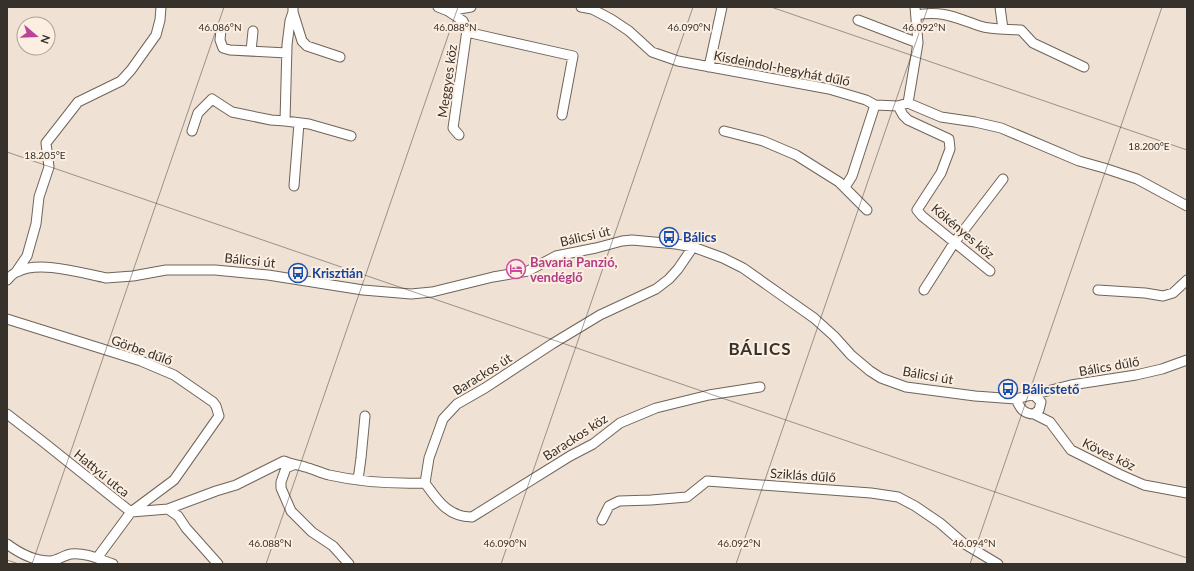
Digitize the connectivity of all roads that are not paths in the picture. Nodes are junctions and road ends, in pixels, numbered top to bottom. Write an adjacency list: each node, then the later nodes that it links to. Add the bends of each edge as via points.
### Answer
1 (161, 7): 39 (street, via 156,35 131,70 121,81 78,102 46,143 49,167 39,196 36,224 27,256)
2 (438, 7): 8 (street)
3 (471, 7): 8 (street)
4 (581, 7): 19 (street, Kisdeindol-hegyhát dűlő, via 592,9 610,19 652,52 678,61)
5 (722, 7): 19 (street)
6 (1000, 7): 11 (street)
7 (293, 9): 17 (street); 18 (street, via 302,41 307,46)
8 (448, 11): 14 (street, via 463,21)
9 (916, 11): 11 (street, via 946,14 981,26); 15 (street)
10 (858, 20): 15 (street)
11 (1003, 29): 20 (street, via 1020,30 1033,43)
12 (220, 30): 16 (street, via 223,48)
13 (253, 30): 16 (street)
14 (467, 30): 24 (street, via 471,34 573,56); 29 (street, Meggyes köz, via 453,128)
15 (918, 42): 21 (street)
16 (251, 51): 17 (street)
17 (287, 53): 25 (street)
18 (340, 57)
19 (709, 67): 22 (street, Kisdeindol-hegyhát dűlő, via 829,89)
20 (1084, 67)
21 (908, 103): 23 (street, Kisdeindol-hegyhát dűlő); 34 (street, via 941,117 1001,128 1079,161 1137,179)
22 (875, 105): 23 (street, Kisdeindol-hegyhát dűlő); 33 (street, via 852,176)
23 (898, 106): 36 (street, Kökényes köz, via 908,120 949,139 950,149 941,173 917,210)
24 (562, 115)
25 (285, 121): 26 (street); 27 (street, via 232,112 212,99 198,113)
26 (299, 123): 30 (street); 32 (street)
27 (192, 131)
28 (724, 131): 33 (street, via 762,141 796,155)
29 (459, 135)
30 (351, 136)
31 (1003, 180): 36 (street)
32 (294, 186)
33 (845, 187): 35 (street)
34 (1187, 206)
35 (867, 210)
36 (954, 243): 38 (street, Kökényes köz); 42 (street)
37 (693, 247): 39 (street, Bálicsi út, via 670,243 622,241 556,256 528,270 432,292 411,294 215,270 166,270 116,278 46,267); 48 (street, Bálicsi út, via 743,268 814,318 850,355 882,378 906,387 926,390); 54 (street, Barackos út, via 678,269 656,289 600,315 457,404 443,419 429,458)
38 (990, 271)
39 (16, 272): 40 (street, Bálicsi út)
40 (7, 280)
41 (1187, 280): 43 (street, via 1174,293 1163,296)
42 (924, 290)
43 (1098, 290)
44 (7, 319): 57 (street, Görbe dűlő, via 174,375 216,406 220,416 174,480)
45 (1187, 360): 47 (street, Bálics dűlő, via 1136,376 1071,385)
46 (760, 387): 54 (street, Barackos köz, via 709,395 656,408 620,423 593,444 472,517 462,517 441,506)
47 (1034, 394): 48 (street, Bálicsi út); 50 (street, via 1041,404)
48 (1016, 398): 50 (street, via 1022,411)
49 (7, 414): 57 (street, Hattyú utca)
50 (1034, 414): 55 (street, Köves köz, via 1050,422 1071,450 1144,485)
51 (365, 416): 53 (street)
52 (293, 465): 53 (street); 56 (street, via 284,461 236,485); 63 (street, via 286,468 281,482 291,511 312,532 333,546)
53 (358, 480): 54 (street, via 390,484)
54 (425, 483)
55 (1187, 493)
56 (168, 509): 57 (street, Hattyú utca); 62 (street, via 178,516)
57 (131, 512): 60 (street)
58 (602, 520): 64 (street, Sziklás dűlő, via 609,506 619,500 687,497 707,481 871,493 898,497 915,506 963,543)
59 (7, 544): 60 (street, via 17,552 51,561 72,554)
60 (97, 558): 61 (street)
61 (113, 564)
62 (218, 564)
63 (349, 564)
64 (998, 564)

